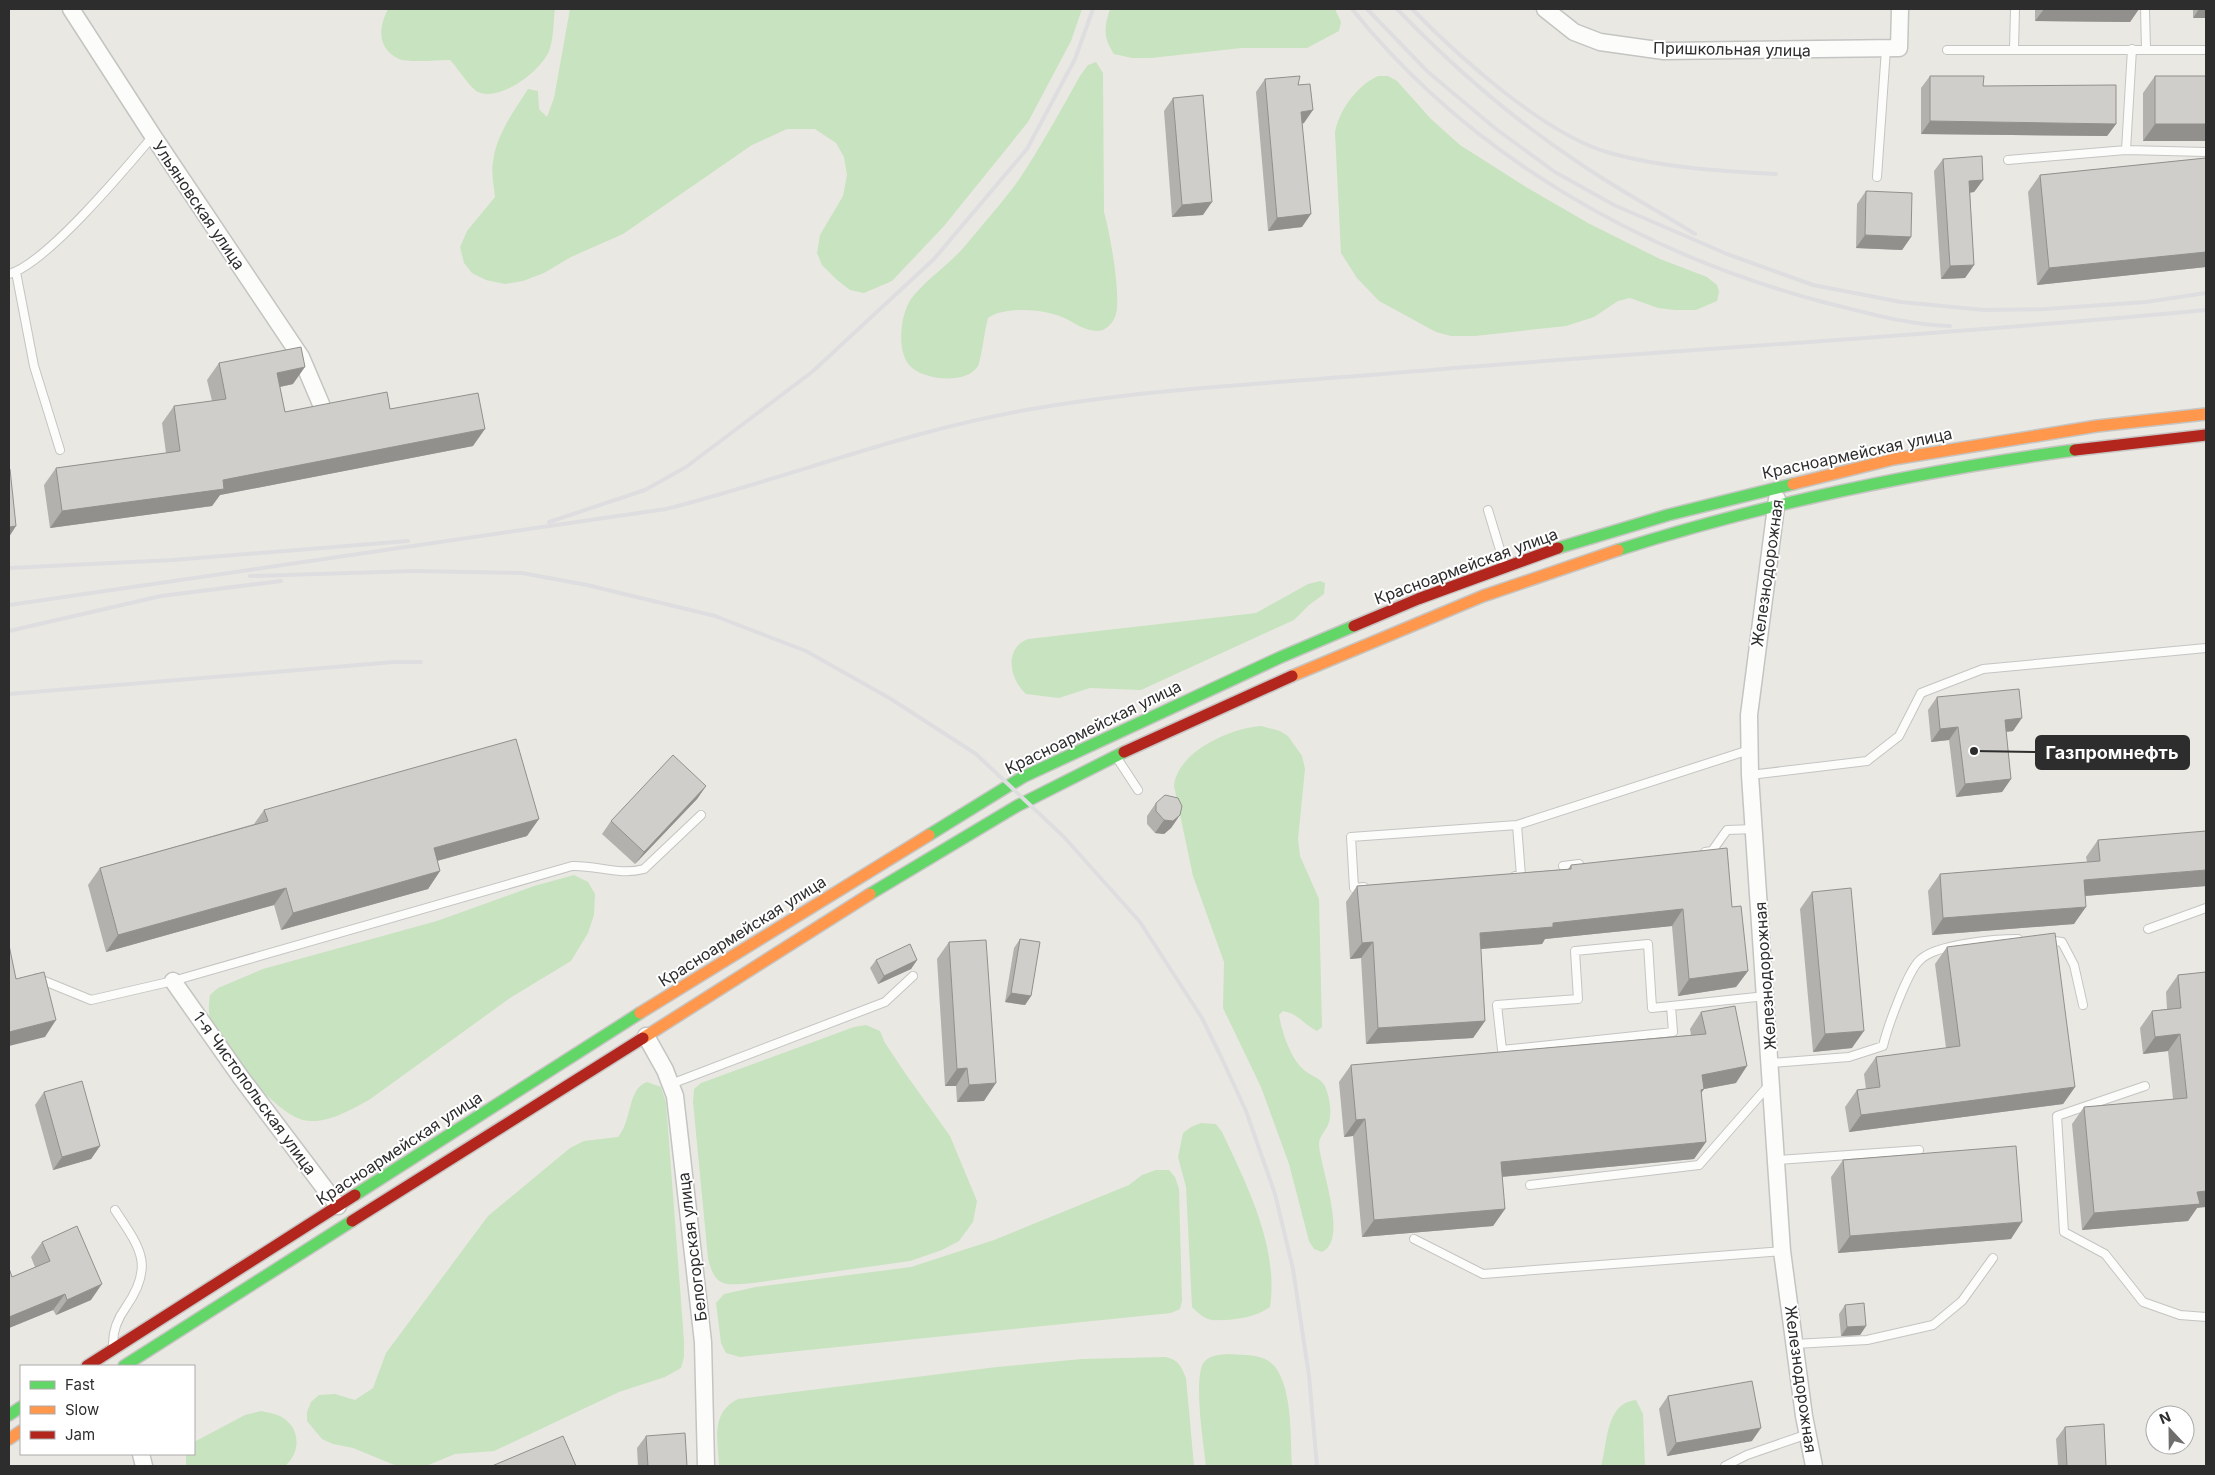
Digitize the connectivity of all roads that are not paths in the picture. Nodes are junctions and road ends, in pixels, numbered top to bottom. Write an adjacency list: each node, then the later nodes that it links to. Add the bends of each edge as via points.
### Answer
1 (71, 9): 12 (street, Ульяновская улица)
2 (1545, 9): 6 (street, Пришкольная улица, via 1574,32 1600,42 1664,51)
3 (1900, 9): 6 (street)
4 (2015, 9): 7 (lane)
5 (2145, 9): 9 (lane)
6 (1893, 48): 16 (lane)
7 (2014, 49): 8 (lane); 10 (lane)
8 (2132, 49): 9 (lane); 13 (lane)
9 (2146, 49): 11 (lane)
10 (1947, 50)
11 (2206, 50)
12 (153, 136): 17 (lane, via 105,191 52,244); 18 (street, Ульяновская улица, via 301,357)
13 (2126, 150): 14 (lane); 15 (lane)
14 (2206, 152)
15 (2008, 160)
16 (1878, 177)
17 (13, 273): 21 (lane, via 34,366)
18 (320, 404)
19 (2206, 414): 22 (main road, Красноармейская улица, via 1996,441 1894,459)
20 (2206, 435): 23 (main road, via 2142,441 1994,464)
21 (60, 450)
22 (1779, 486): 23 (street, Железнодорожная); 25 (main road, Красноармейская улица, via 1611,531)
23 (1776, 506): 27 (street, Железнодорожная, via 1750,707); 28 (main road, via 1635,545 1512,585 1370,643)
24 (1488, 510): 25 (lane)
25 (1505, 567): 57 (main road, Красноармейская улица, via 1418,599 1281,657 1023,777 634,1017)
26 (2206, 648): 29 (lane, via 1983,669 1921,693 1900,736 1867,761)
27 (1749, 750): 29 (street, Железнодорожная); 32 (lane)
28 (1116, 756): 30 (lane); 49 (main road, via 1057,785 961,840)
29 (1750, 775): 33 (street, Железнодорожная)
30 (1138, 790)
31 (701, 815): 45 (lane, via 644,869 615,872 591,866 572,866)
32 (1517, 825): 37 (lane, via 1521,876); 38 (lane, via 1351,837 1354,888)
33 (1754, 829): 34 (lane, via 1727,830 1712,851); 46 (street, Железнодорожная)
34 (1692, 853)
35 (1593, 863): 36 (lane)
36 (1563, 866)
37 (1501, 877)
38 (1374, 886)
39 (2206, 908): 40 (lane)
40 (2148, 929)
41 (2026, 938): 50 (lane, via 1947,947 1921,959 1888,1026 1883,1046 1849,1057)
42 (2041, 938): 47 (lane, via 2062,942 2074,965)
43 (913, 976): 52 (lane, via 886,1002)
44 (25, 978): 45 (lane, via 34,976 91,1000)
45 (173, 980): 57 (street, 1-я Чистопольская улица, via 242,1080)
46 (1766, 996): 48 (lane); 50 (street, Железнодорожная)
47 (2083, 1005)
48 (1671, 1006): 48 (lane, via 1673,1032 1502,1050 1497,1005 1578,999 1575,951 1648,944 1652,1008)
49 (646, 1036): 52 (street, Белогорская улица); 67 (main road)
50 (1771, 1063): 51 (street, Железнодорожная)
51 (1772, 1082): 55 (street, Железнодорожная); 56 (lane, via 1699,1166)
52 (672, 1084): 73 (street, Белогорская улица, via 703,1342)
53 (2145, 1086): 62 (lane, via 2057,1116 2064,1232 2105,1254 2143,1302 2180,1315)
54 (1919, 1150): 55 (lane)
55 (1777, 1160): 60 (street, Железнодорожная)
56 (1530, 1185)
57 (338, 1206): 64 (main road, Красноармейская улица)
58 (115, 1210): 64 (lane, via 137,1244 142,1261 136,1292 115,1326)
59 (1414, 1239): 60 (lane, via 1483,1274)
60 (1782, 1251): 63 (street, Железнодорожная)
61 (1992, 1258): 63 (lane, via 1962,1300 1933,1325 1867,1340)
62 (2206, 1317)
63 (1795, 1344): 71 (street, Железнодорожная)
64 (114, 1350): 65 (main road, Красноармейская улица); 66 (street)
65 (89, 1365)
66 (119, 1365)
67 (126, 1365)
68 (20, 1408): 69 (main road)
69 (9, 1415)
70 (20, 1433): 72 (main road)
71 (1808, 1434): 74 (lane); 75 (street, Железнодорожная)
72 (9, 1439)
73 (706, 1466)
74 (1725, 1466)
75 (1814, 1466)

